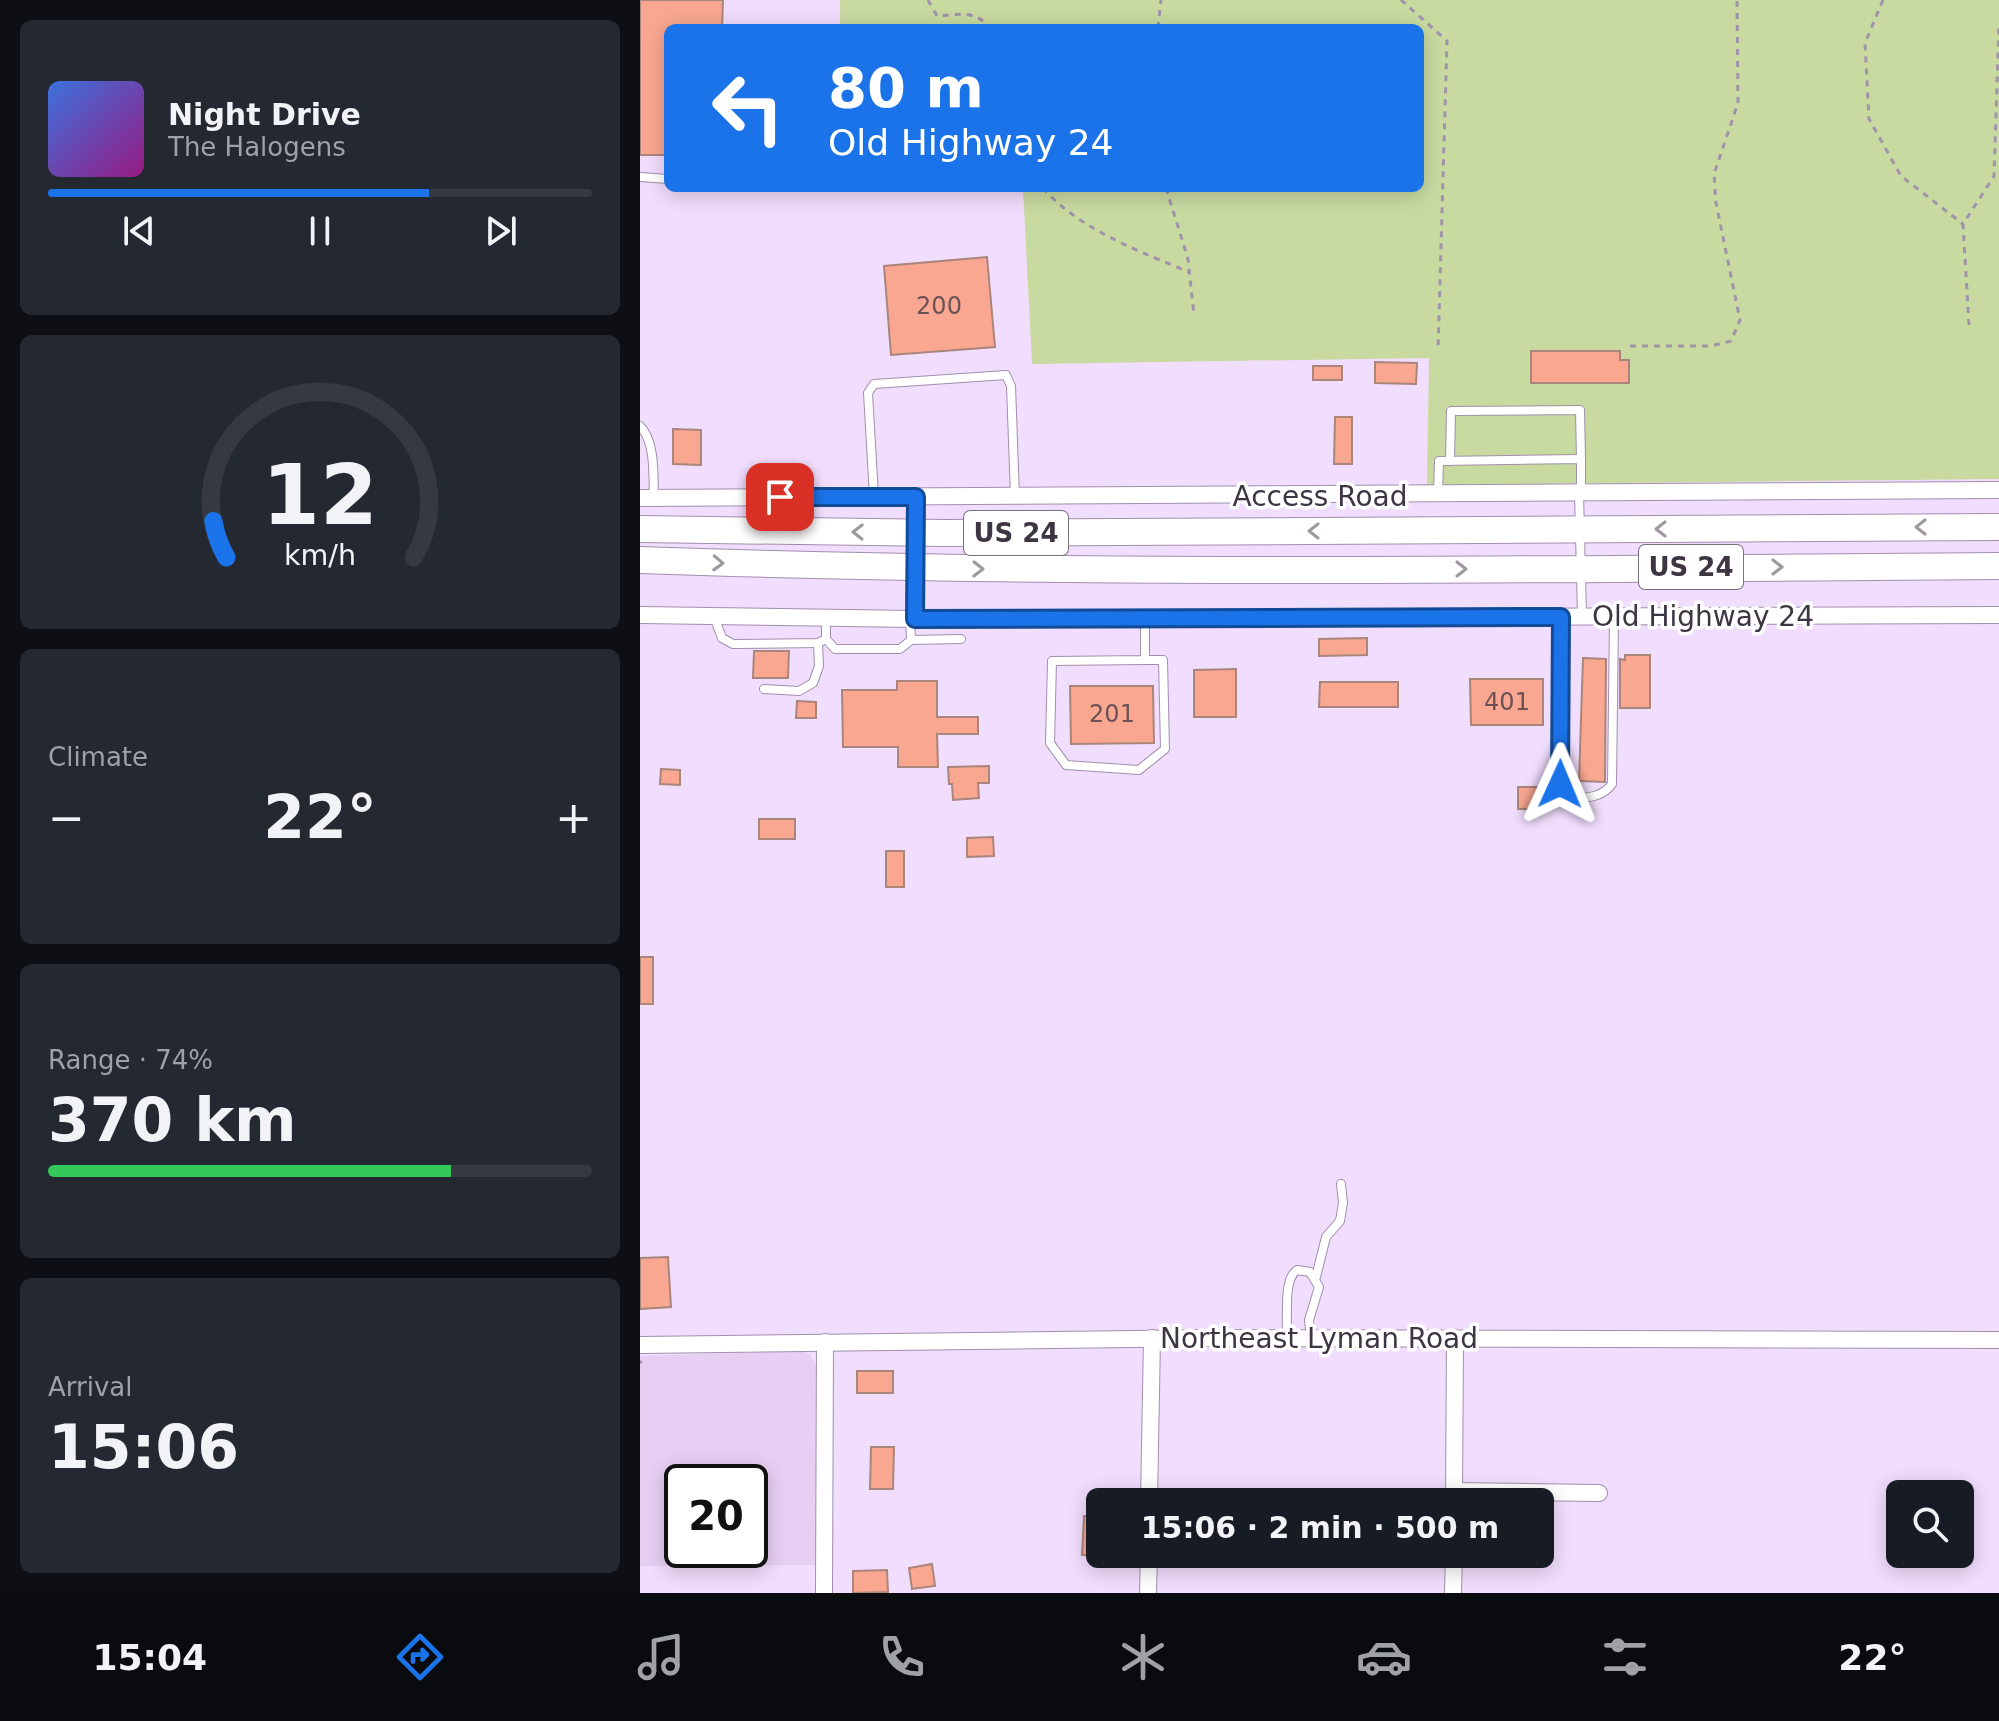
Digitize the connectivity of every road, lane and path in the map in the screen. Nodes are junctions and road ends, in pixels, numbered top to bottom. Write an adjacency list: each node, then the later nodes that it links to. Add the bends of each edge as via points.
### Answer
1 (928, 0): 6 (path, via 937,16 973,14)
2 (1161, 0): 7 (path)
3 (1401, 0): 18 (path, via 1447,41)
4 (1737, 0): 17 (path, via 1738,103 1714,174 1740,320 1731,341 1711,346)
5 (1883, 0): 13 (path, via 1865,43 1869,119 1901,176)
6 (986, 24)
7 (1158, 24)
8 (1999, 24): 13 (path, via 1994,176)
9 (640, 177): 10 (lane)
10 (664, 179)
11 (1048, 192): 14 (path, via 1120,242)
12 (1167, 192): 14 (path)
13 (1963, 224): 16 (path)
14 (1189, 272): 15 (path)
15 (1194, 315)
16 (1969, 325)
17 (1630, 346)
18 (1438, 350)
19 (640, 426): 28 (lane, via 652,453)
20 (1581, 459): 21 (lane); 21 (lane, via 1580,410 1451,411); 23 (lane)
21 (1450, 461): 24 (lane, via 1439,461)
22 (1999, 490): 23 (street, Access Road)
23 (1580, 493): 24 (street, Access Road); 31 (lane)
24 (1438, 495): 27 (street, Access Road)
25 (874, 497): 26 (street, Access Road); 27 (lane, via 868,393 874,384 1006,375 1011,386); 28 (street, Access Road)
26 (916, 497): 27 (street, Access Road); 32 (lane)
27 (1015, 497)
28 (647, 498)
29 (1999, 527): 31 (highway, US 24, one-way to 31)
30 (640, 529): 32 (highway, US 24, one-way to 30)
31 (1579, 530): 32 (highway, US 24, one-way to 32); 36 (lane)
32 (916, 533): 35 (lane)
33 (640, 560): 35 (highway, US 24, one-way to 35)
34 (1999, 566): 36 (highway, US 24, one-way to 34)
35 (916, 568): 36 (highway, US 24, one-way to 36); 44 (lane)
36 (1581, 568): 42 (lane)
37 (640, 615): 39 (street, Old Highway 24)
38 (1999, 615): 43 (street, Old Highway 24)
39 (714, 616): 40 (street, Old Highway 24); 50 (lane, via 722,638 733,644)
40 (826, 617): 44 (street, Old Highway 24); 50 (lane)
41 (1561, 617): 42 (street, Old Highway 24); 43 (lane, via 1560,784 1570,798 1588,798 1612,784); 46 (street, Old Highway 24)
42 (1582, 617): 43 (street, Old Highway 24)
43 (1614, 617)
44 (913, 618): 45 (street, Old Highway 24); 49 (lane)
45 (937, 618): 46 (street, Old Highway 24); 47 (lane)
46 (1145, 618): 51 (lane)
47 (938, 639): 48 (lane); 49 (lane)
48 (961, 639)
49 (911, 640): 50 (lane, via 900,649 835,649)
50 (822, 641): 52 (lane, via 813,683 799,691)
51 (1145, 660): 51 (lane, via 1052,661 1050,743 1066,765 1139,770 1165,749 1163,660)
52 (764, 689)
53 (1341, 1184): 54 (lane, via 1340,1221 1326,1237)
54 (1316, 1277): 56 (lane, via 1297,1270 1291,1274); 57 (lane)
55 (1152, 1338): 56 (street, Northeast Lyman Road); 60 (street, Northeast Lyman Road); 62 (street)
56 (1286, 1338): 57 (street, Northeast Lyman Road)
57 (1311, 1338): 58 (street, Northeast Lyman Road)
58 (1455, 1338): 59 (street, Northeast Lyman Road); 63 (street)
59 (1999, 1340)
60 (825, 1342): 61 (street, Northeast Lyman Road); 68 (street)
61 (640, 1345)
62 (1149, 1488)
63 (1454, 1488)
64 (1599, 1493): 65 (street)
65 (1554, 1494)
66 (1149, 1568): 69 (street)
67 (1454, 1568): 70 (street)
68 (824, 1593)
69 (1148, 1593)
70 (1453, 1593)

